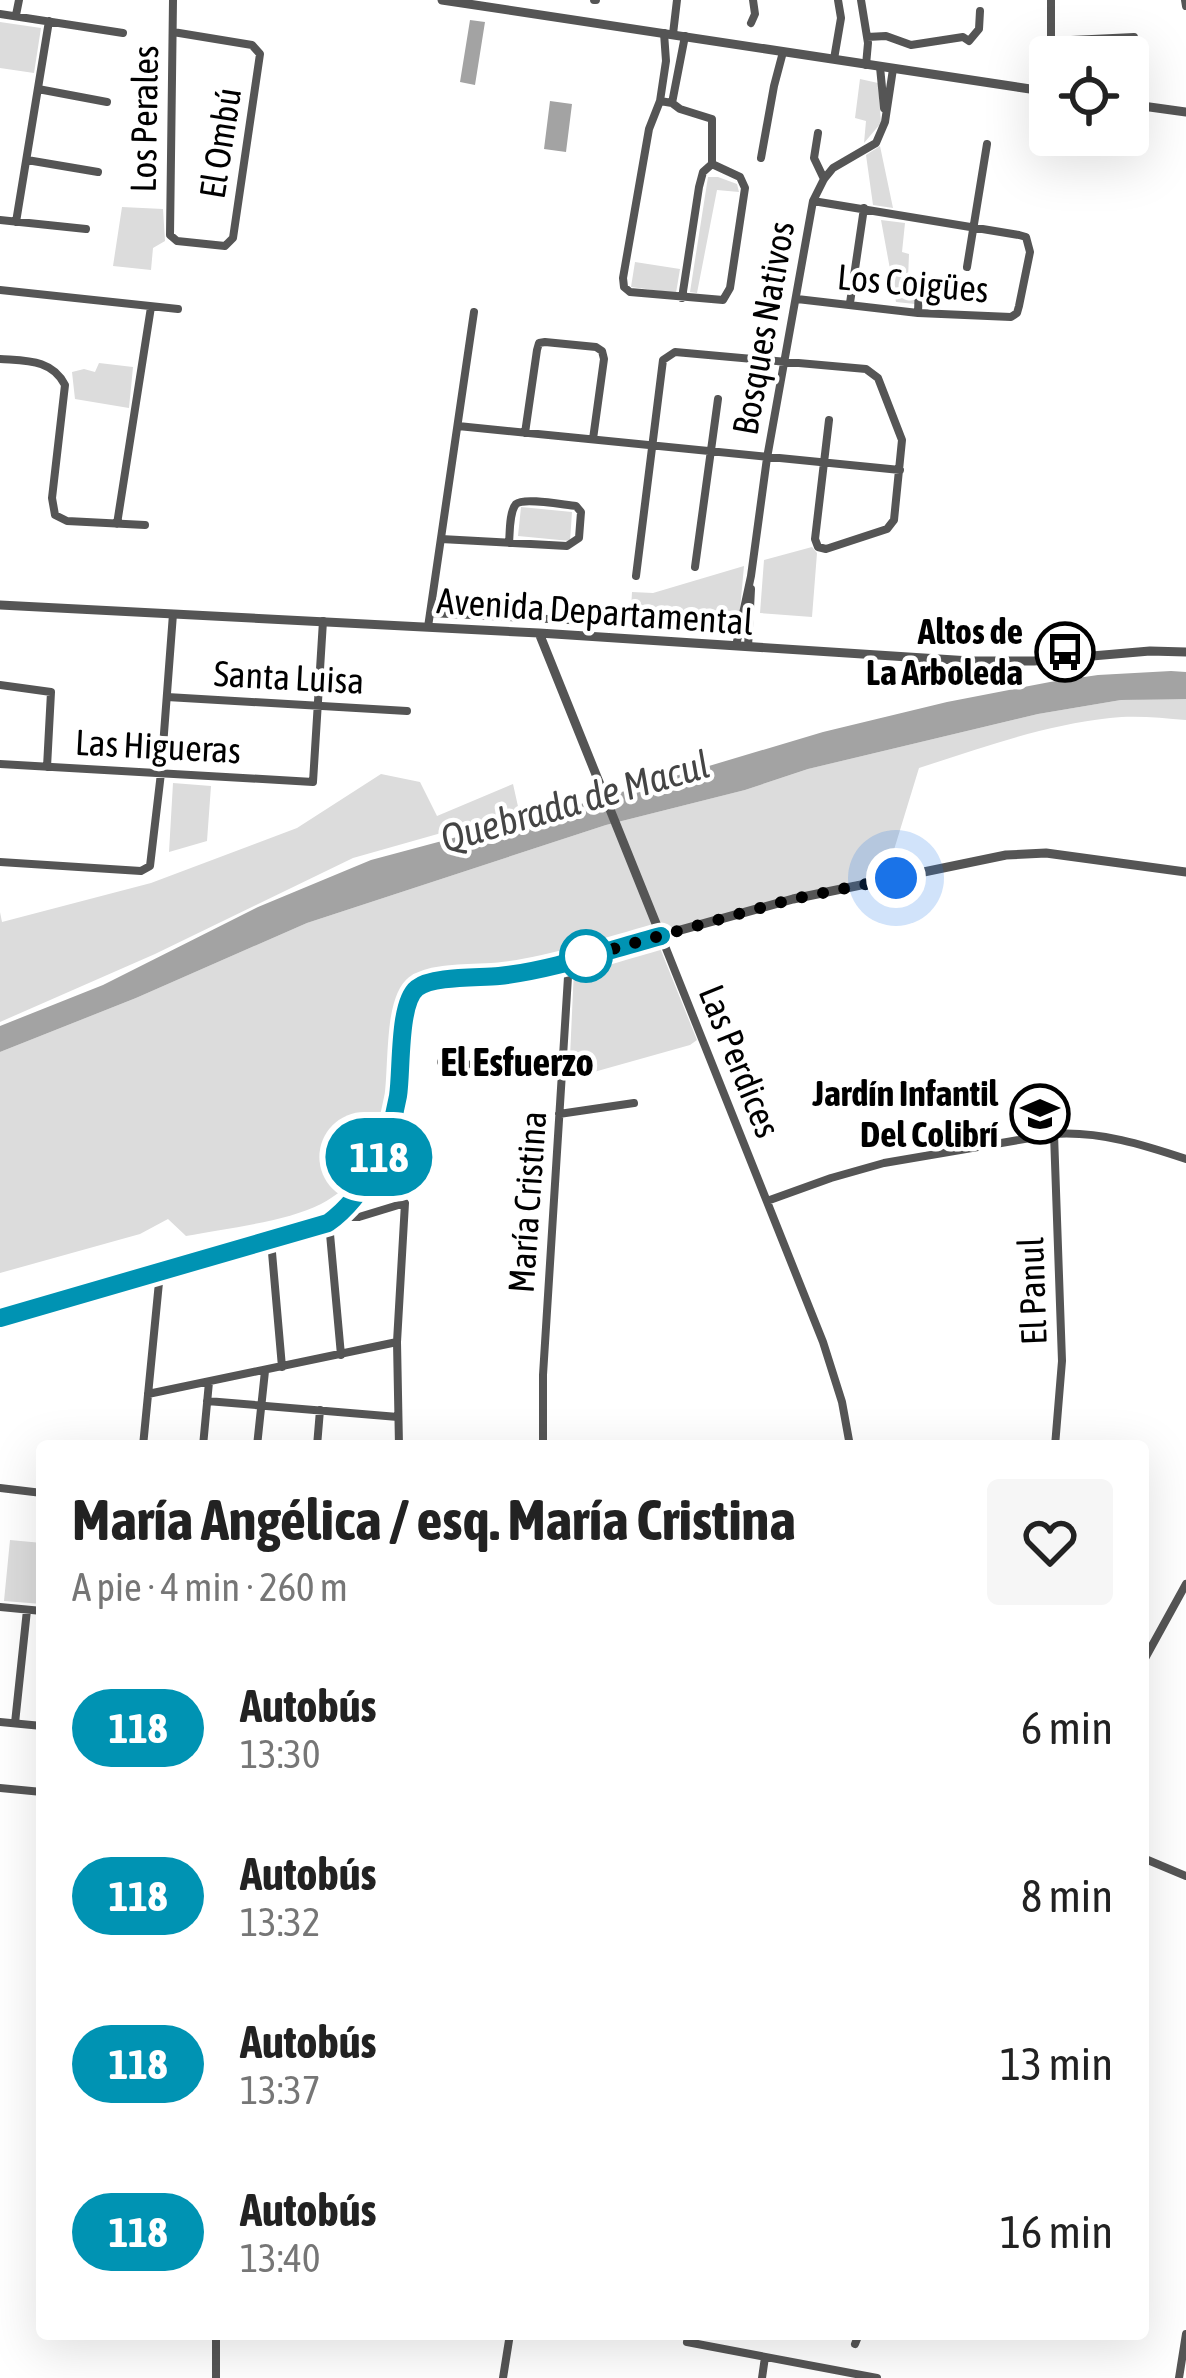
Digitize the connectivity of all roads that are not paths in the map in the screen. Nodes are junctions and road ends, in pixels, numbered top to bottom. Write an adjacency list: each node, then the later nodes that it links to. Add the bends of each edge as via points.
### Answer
1 (8, 0): 11 (street)
2 (19, 0): 12 (street)
3 (173, 0): 15 (street, Los Perales)
4 (446, 0): 17 (street)
5 (677, 0): 17 (street)
6 (753, 0): 14 (street)
7 (838, 0): 21 (street)
8 (861, 0): 19 (street)
9 (1051, 0): 18 (street)
10 (980, 11): 19 (street, via 968,41 911,45)
11 (3, 14): 12 (street)
12 (16, 16): 13 (street)
13 (49, 21): 16 (street); 25 (street)
14 (752, 23)
15 (173, 32): 46 (street, Los Perales, via 171,238); 46 (street, El Ombú, via 259,50)
16 (123, 33)
17 (674, 34): 20 (street); 27 (street); 29 (street)
18 (1050, 36)
19 (867, 37): 22 (street)
20 (784, 52): 21 (street); 35 (street)
21 (834, 59): 22 (street)
22 (866, 65): 23 (street)
23 (880, 67): 24 (street); 32 (street)
24 (893, 69): 26 (street); 32 (street)
25 (38, 89): 28 (street); 36 (street)
26 (1029, 89)
27 (660, 101): 29 (street); 50 (street, via 622,283 630,292)
28 (107, 102)
29 (672, 103): 37 (street, via 712,119)
30 (1149, 107): 31 (street)
31 (1186, 112)
32 (885, 122): 39 (street, Bosques Nativos, via 876,143)
33 (818, 133): 39 (street, via 814,158)
34 (987, 144): 44 (street)
35 (761, 158)
36 (27, 160): 38 (street); 43 (street)
37 (712, 164): 50 (street, via 699,187); 50 (street, via 745,188 730,288 718,302)
38 (98, 172)
39 (824, 179): 40 (street, Bosques Nativos)
40 (813, 201): 41 (street, Los Coigües); 51 (street, Bosques Nativos)
41 (865, 208): 44 (street, Los Coigües); 52 (street)
42 (0, 220): 43 (street)
43 (16, 222): 45 (street)
44 (972, 227): 47 (street); 56 (street, Los Coigües, via 1030,243 1017,313)
45 (86, 229)
46 (230, 244)
47 (967, 267)
48 (919, 284): 56 (street)
49 (0, 290): 53 (street)
50 (682, 298)
51 (796, 299): 52 (street, Los Coigües); 58 (street, Bosques Nativos)
52 (850, 303): 56 (street, Los Coigües)
53 (151, 307): 54 (street); 69 (street)
54 (178, 309)
55 (474, 312): 61 (street)
56 (917, 313)
57 (0, 359): 69 (street, via 56,370 65,385 53,509 60,519)
58 (785, 360): 64 (street, via 668,355); 66 (street, Bosques Nativos); 68 (street, via 872,370 902,440)
59 (718, 399): 65 (street)
60 (829, 420): 67 (street)
61 (458, 426): 62 (street); 71 (street)
62 (525, 433): 63 (street); 63 (street, via 539,344 596,347 604,359)
63 (593, 439): 64 (street)
64 (652, 446): 65 (street); 74 (street)
65 (712, 452): 66 (street); 73 (street)
66 (767, 458): 67 (street); 80 (street, Bosques Nativos)
67 (824, 464): 68 (street); 68 (street, via 818,547 887,529)
68 (900, 470)
69 (117, 524): 70 (street)
70 (145, 525)
71 (441, 539): 72 (street); 76 (street)
72 (509, 543): 72 (street, via 568,546 582,515 523,501 513,511)
73 (695, 567)
74 (636, 576)
75 (0, 605): 77 (street, Avenida Departamental)
76 (430, 613): 79 (street); 80 (street, Avenida Departamental)
77 (173, 614): 78 (street, Avenida Departamental); 85 (street)
78 (323, 621): 79 (street, Avenida Departamental); 86 (street)
79 (428, 627): 81 (street, Avenida Departamental)
80 (744, 629): 82 (street, Bosques Nativos)
81 (539, 633): 82 (street, Avenida Departamental); 93 (street, Las Perdices)
82 (742, 646): 83 (street, Avenida Departamental, via 992,662)
83 (1186, 652)
84 (0, 685): 89 (street, via 51,692)
85 (167, 697): 86 (street, Santa Luisa); 90 (street)
86 (318, 704): 87 (street, Santa Luisa); 90 (street, Las Higueras, via 313,782)
87 (407, 711)
88 (0, 764): 89 (street, Las Higueras)
89 (46, 767): 90 (street, Las Higueras)
90 (161, 773): 91 (street, via 148,868)
91 (0, 862)
92 (1186, 872): 93 (street, via 1020,854 815,894)
93 (661, 936): 94 (street); 101 (street, Las Perdices)
94 (569, 961): 96 (street, María Cristina); 102 (street, via 430,982 412,992 390,1127 370,1174)
95 (441, 1062): 96 (street)
96 (562, 1073): 98 (street, María Cristina)
97 (634, 1103): 98 (street)
98 (560, 1114): 121 (street, María Cristina)
99 (1054, 1134): 100 (street, via 1124,1141); 101 (street, via 884,1163); 123 (street, El Panul, via 1062,1360)
100 (1186, 1159)
101 (767, 1201): 122 (street, Las Perdices, via 830,1362)
102 (333, 1220): 103 (street); 106 (street, via 405,1203); 107 (street)
103 (271, 1241): 104 (street); 108 (street)
104 (160, 1272): 105 (street); 111 (street)
105 (0, 1318)
106 (397, 1342): 107 (street); 115 (street)
107 (341, 1355): 108 (street)
108 (282, 1367): 109 (street)
109 (265, 1371): 110 (street); 113 (street)
110 (209, 1382): 111 (street); 112 (street)
111 (148, 1394): 116 (street)
112 (207, 1401): 113 (street); 117 (street)
113 (261, 1405): 114 (street); 118 (street)
114 (320, 1410): 115 (street); 119 (street)
115 (398, 1417): 120 (street)
116 (144, 1440)
117 (204, 1440)
118 (258, 1440)
119 (318, 1440)
120 (399, 1440)
121 (543, 1440)
122 (849, 1440)
123 (1055, 1440)
124 (0, 1488): 125 (street)
125 (36, 1491)
126 (1186, 1584): 130 (street)
127 (0, 1607): 128 (street)
128 (27, 1610): 129 (street); 132 (street)
129 (36, 1611)
130 (1149, 1651)
131 (0, 1722): 132 (street)
132 (15, 1723): 133 (street)
133 (36, 1725)
134 (0, 1788): 135 (street)
135 (36, 1791)
136 (1149, 1861): 137 (street)
137 (1186, 1876)
138 (1186, 2334): 147 (street)
139 (216, 2340): 143 (street)
140 (508, 2340): 144 (street)
141 (696, 2340): 142 (street)
142 (765, 2357): 145 (street); 146 (street)
143 (216, 2378)
144 (503, 2378)
145 (762, 2378)
146 (877, 2378)
147 (1179, 2378)

